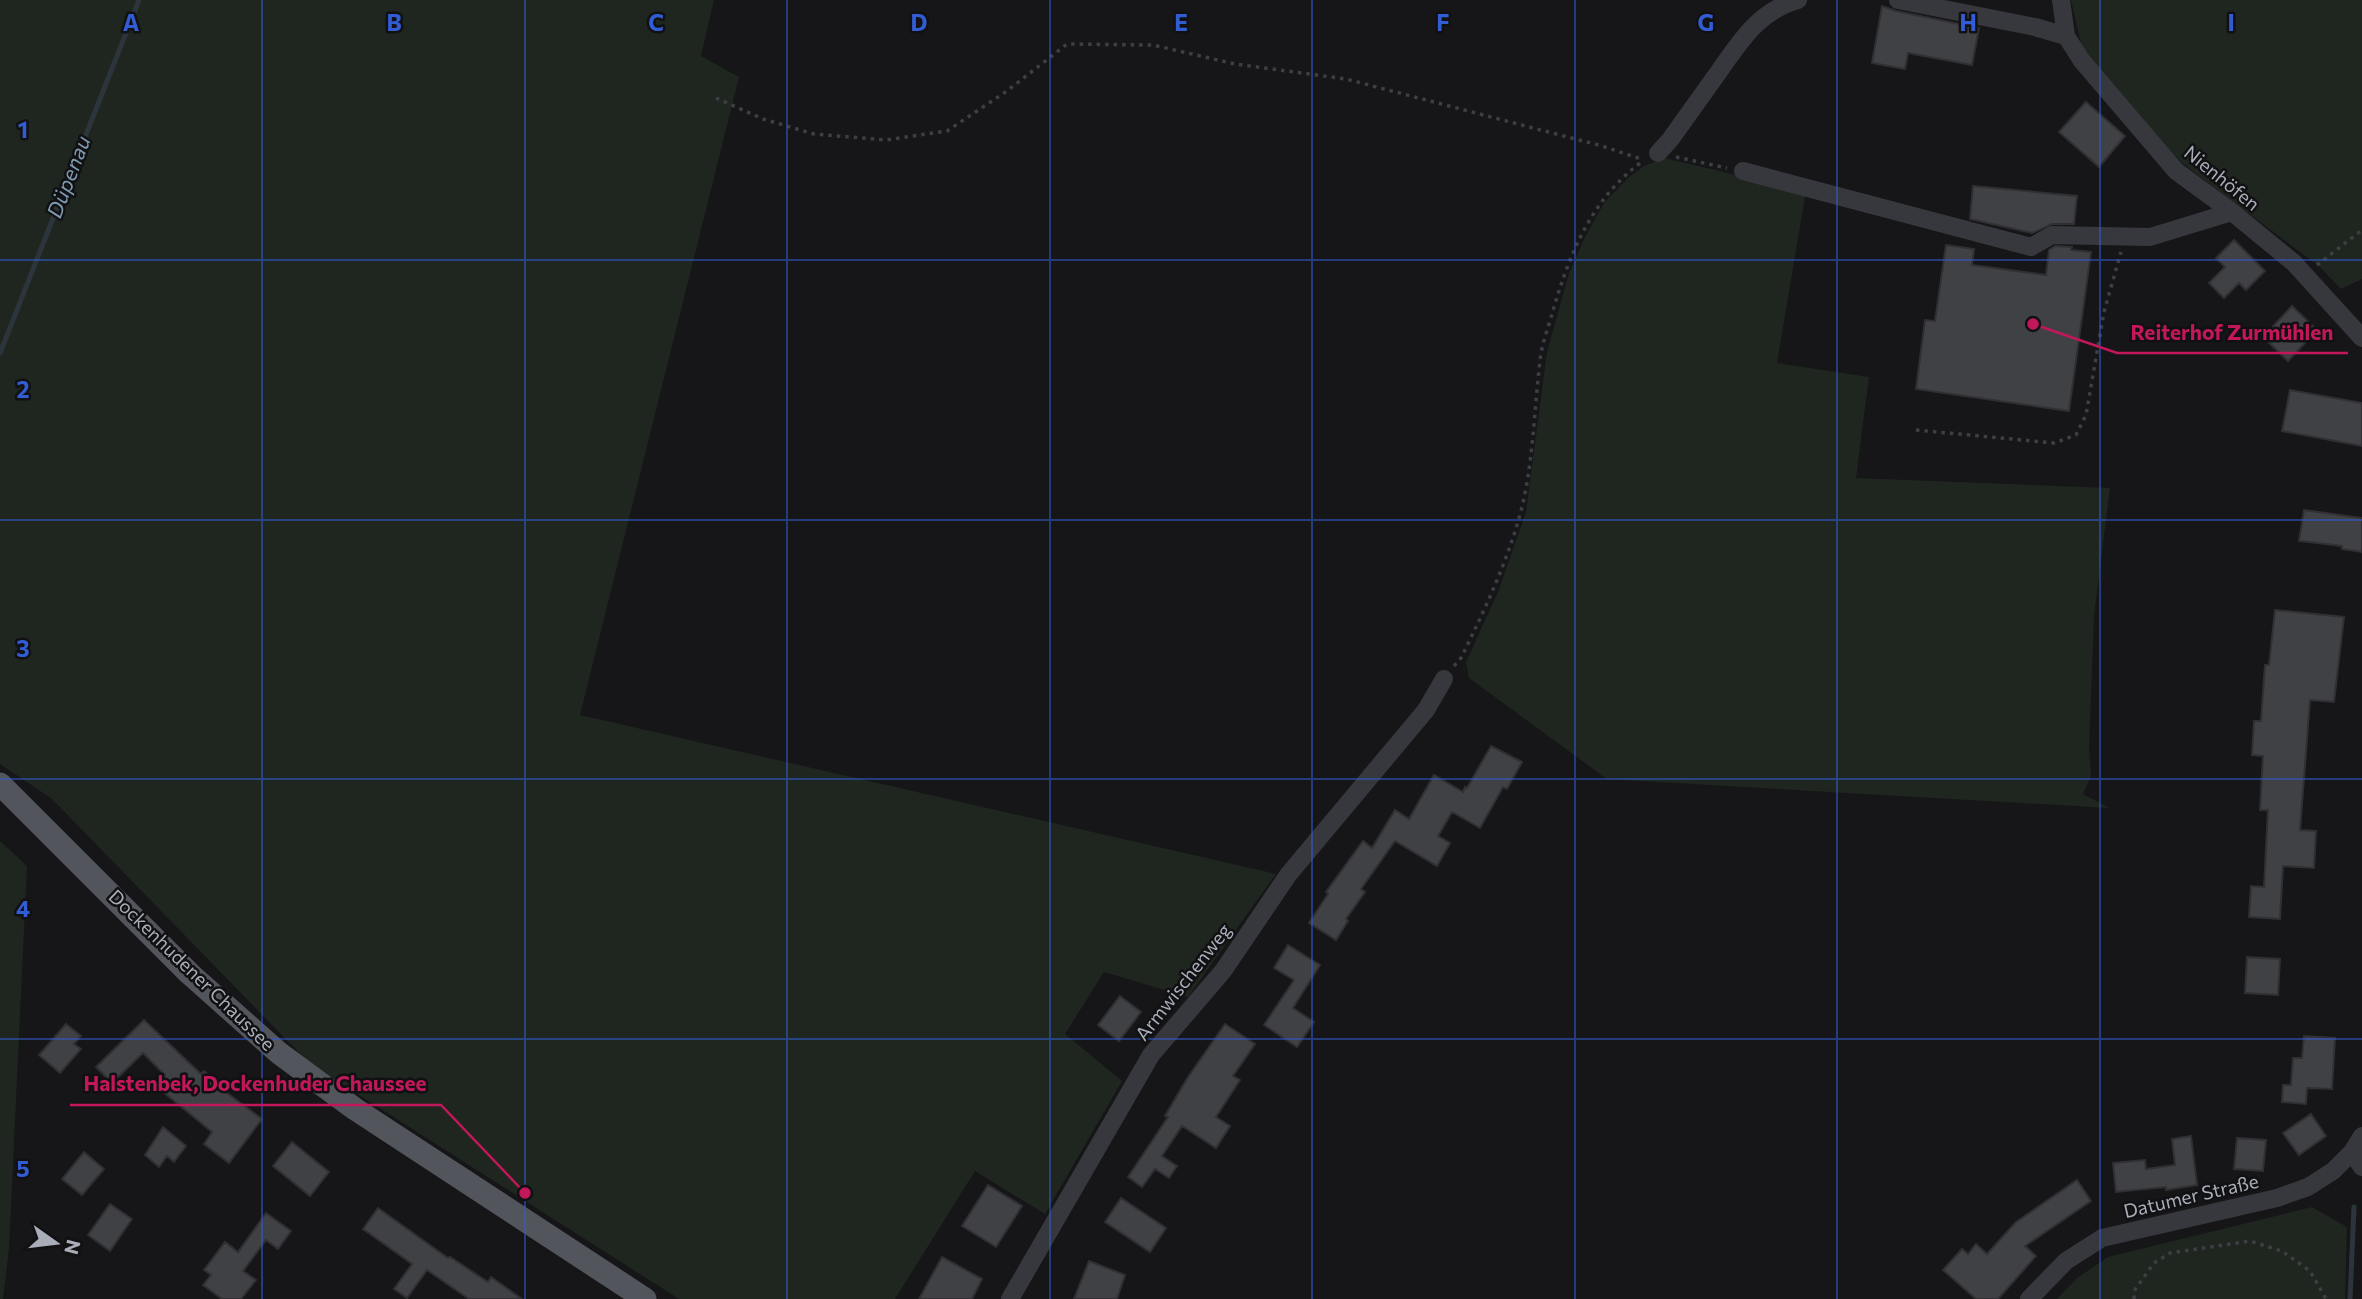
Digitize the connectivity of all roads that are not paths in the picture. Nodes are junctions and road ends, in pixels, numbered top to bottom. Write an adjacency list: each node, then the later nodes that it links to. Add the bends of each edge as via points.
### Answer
1 (1798, 0): 5 (street, via 1767,14 1749,30 1670,140)
2 (1898, 0): 4 (street)
3 (2060, 0): 4 (street, Nienhöfen)
4 (2066, 36): 7 (street, Nienhöfen, via 2176,171)
5 (1651, 156)
6 (1743, 171): 7 (street, via 2031,247 2052,236 2150,237)
7 (2232, 212): 8 (street, Nienhöfen, via 2294,263)
8 (2362, 338)
9 (1444, 679): 14 (street, Armwischenweg, via 1426,710 1288,876 1223,971 1151,1055)
10 (0, 784): 13 (main road, Dockenhudener Chaussee, via 190,974 279,1053 378,1125)
11 (2362, 1136): 12 (street, Datumer Straße)
12 (2357, 1160): 15 (street, Datumer Straße, via 2277,1198 2102,1238 2066,1261)
13 (645, 1299)
14 (1010, 1299)
15 (2029, 1299)

